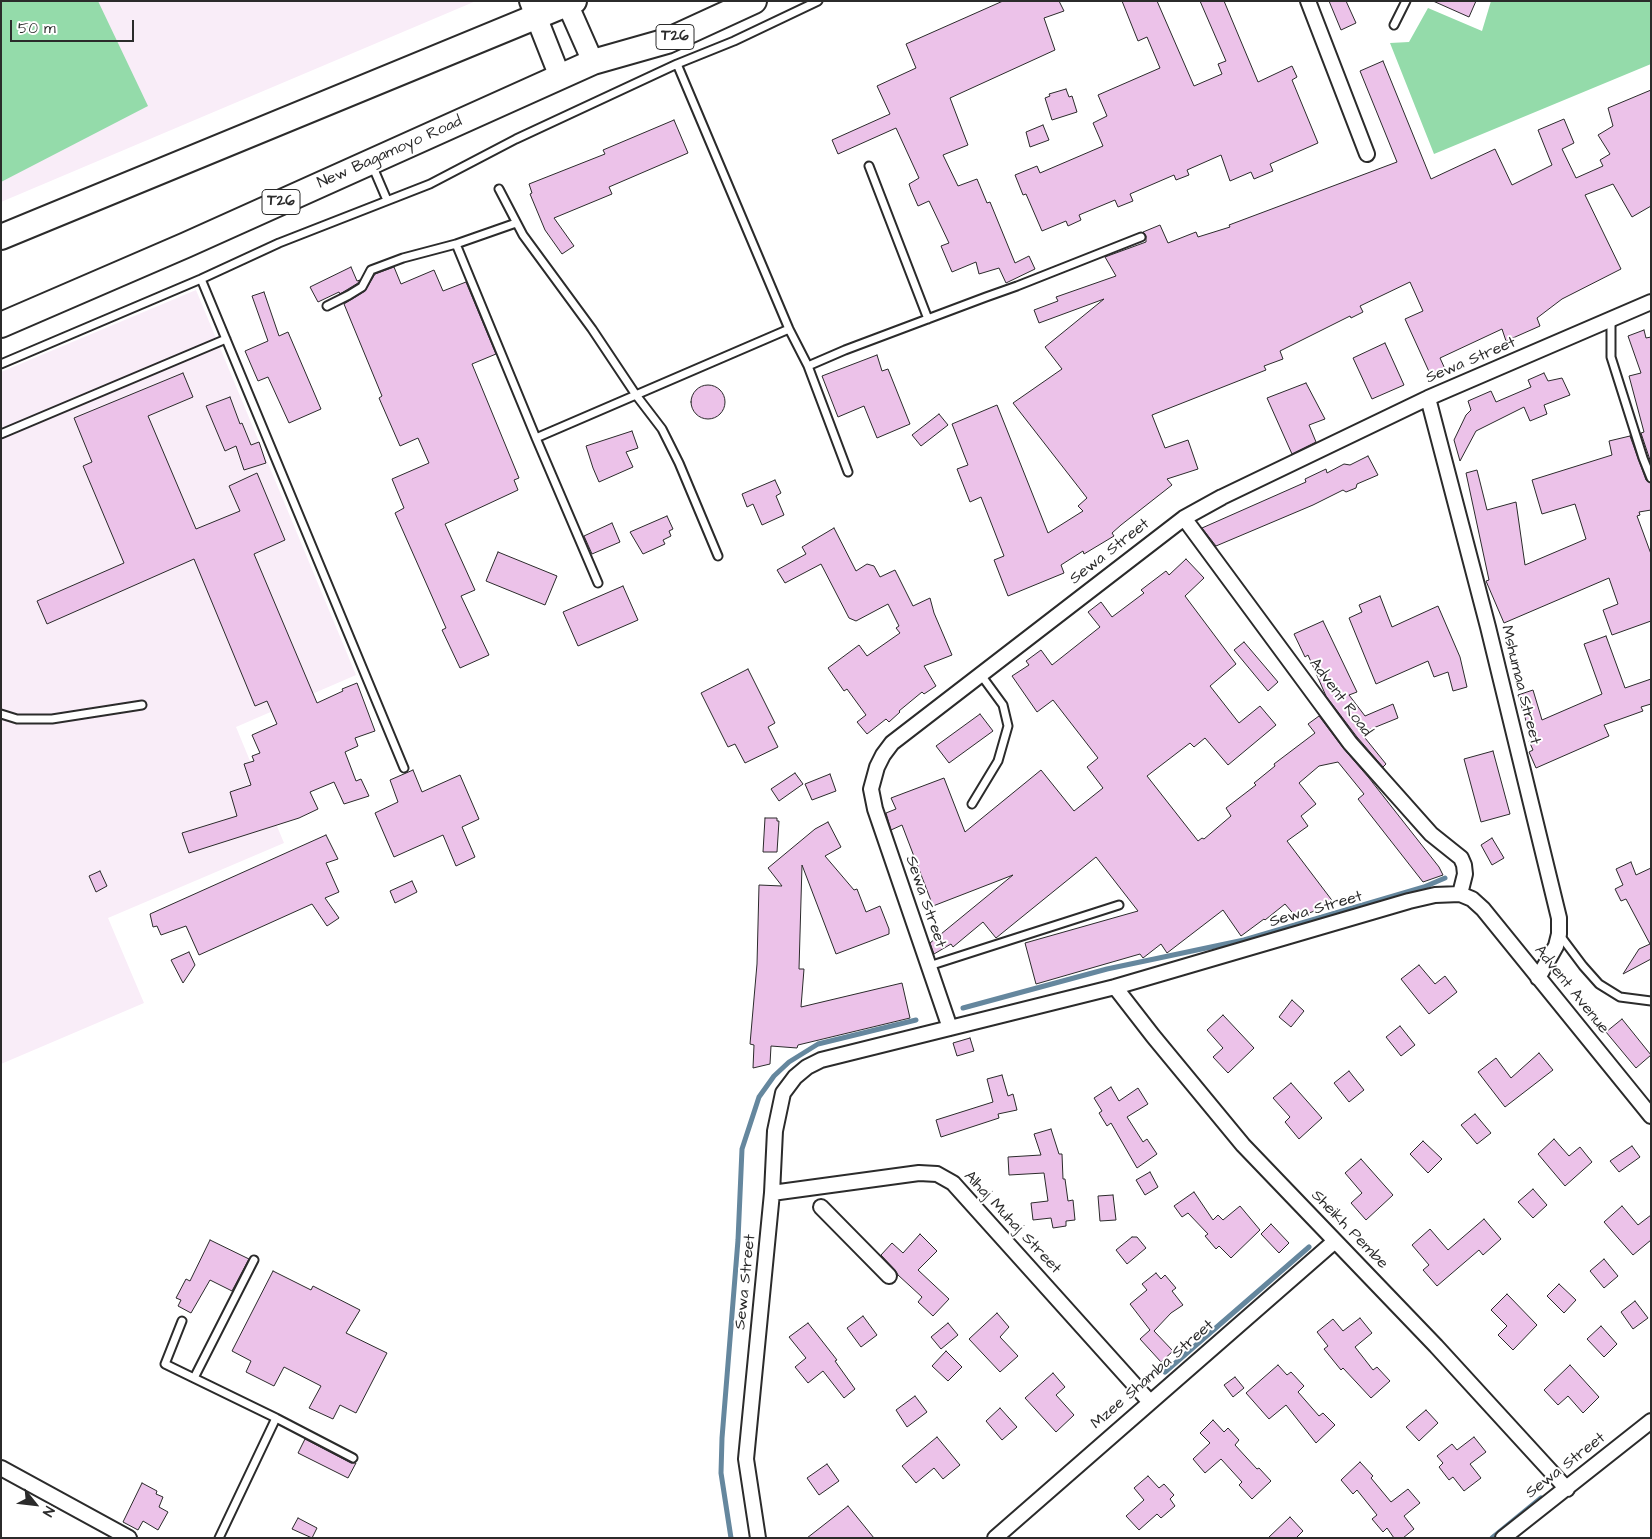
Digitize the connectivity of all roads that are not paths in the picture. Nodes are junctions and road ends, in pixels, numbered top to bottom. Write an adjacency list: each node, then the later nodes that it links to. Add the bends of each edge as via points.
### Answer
1 (754, 1): 8 (highway, New Bagamoyo Road / T26, via 667,41)
2 (818, 1): 9 (lane)
3 (1308, 1): 11 (street)
4 (1406, 1): 7 (lane)
5 (569, 2): 6 (highway); 8 (main road)
6 (533, 9): 10 (main road); 17 (highway)
7 (1394, 25)
8 (593, 62): 10 (highway, New Bagamoyo Road / T26)
9 (677, 64): 15 (lane, via 516,139 430,184); 26 (lane)
10 (560, 77): 12 (highway, New Bagamoyo Road / T26)
11 (1368, 154)
12 (371, 162): 15 (lane); 25 (highway, New Bagamoyo Road / T26)
13 (869, 166): 23 (lane)
14 (499, 189): 16 (lane)
15 (387, 200): 20 (lane, via 279,243)
16 (516, 223): 19 (lane); 30 (lane)
17 (1, 237)
18 (1141, 237): 23 (lane)
19 (456, 244): 22 (lane, via 372,270 362,286); 33 (lane)
20 (201, 279): 27 (lane); 28 (lane)
21 (1651, 302): 24 (street, Sewa Street)
22 (327, 306)
23 (928, 319): 29 (lane)
24 (1611, 320): 31 (street, Sewa Street); 35 (lane, via 1611,356)
25 (1, 325)
26 (789, 329): 29 (lane); 30 (lane)
27 (226, 339): 32 (lane); 42 (lane)
28 (1, 364)
29 (808, 366): 34 (lane)
30 (636, 395): 33 (lane); 37 (lane, via 662,429)
31 (1428, 398): 36 (street, Sewa Street); 46 (street, Mshumaa Street, via 1551,884)
32 (1, 434)
33 (536, 438): 38 (lane)
34 (848, 472)
35 (1651, 478)
36 (1184, 518): 39 (street, Sewa Street); 44 (street, Advent Road, via 1350,743 1431,834 1460,858 1465,874)
37 (718, 556)
38 (598, 583)
39 (981, 674): 43 (lane, via 1003,705 1008,726 998,761); 47 (street, Sewa Street, via 892,743 877,767 871,789)
40 (142, 705): 41 (lane, via 52,719 16,719)
41 (1, 714)
42 (404, 768)
43 (972, 804)
44 (1460, 894): 48 (street, Advent Avenue, via 1483,908); 49 (street, Sewa Street, via 1410,901)
45 (1119, 905): 47 (lane)
46 (1559, 934): 48 (street, Mshumaa Street); 50 (lane, via 1599,984 1620,997)
47 (929, 966): 51 (street, Sewa Street)
48 (1538, 978): 52 (street, Advent Avenue)
49 (1115, 987): 51 (street, Sewa Street); 55 (street, Sheikh Pembe, via 1243,1145)
50 (1651, 1001)
51 (950, 1028): 53 (street, Sewa Street, via 821,1060 795,1077 783,1093 778,1110)
52 (1651, 1116)
53 (772, 1193): 60 (street, Alhaj Muhaj Street, via 919,1173 937,1174 953,1183); 68 (street, Sewa Street, via 746,1459)
54 (821, 1207): 57 (street)
55 (1335, 1241): 60 (street, Mzee Shamba Street); 65 (street, Sheikh Pembe)
56 (254, 1260): 59 (lane)
57 (889, 1276)
58 (182, 1321): 59 (lane, via 165,1364)
59 (194, 1378): 61 (lane)
60 (1149, 1401): 69 (street, Mzee Shamba Street)
61 (276, 1418): 63 (lane); 67 (lane)
62 (1651, 1421): 65 (street, Sewa Street)
63 (353, 1458)
64 (1, 1468): 66 (street)
65 (1567, 1488): 70 (street, Sewa Street)
66 (129, 1538)
67 (218, 1538)
68 (758, 1538)
69 (995, 1538)
70 (1503, 1538)

